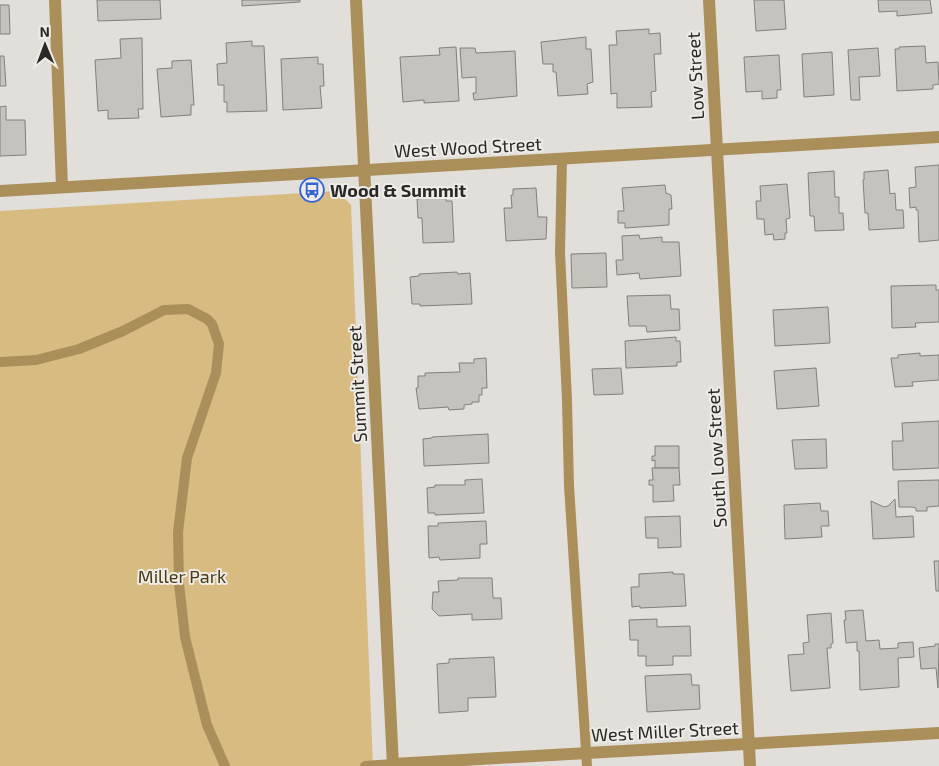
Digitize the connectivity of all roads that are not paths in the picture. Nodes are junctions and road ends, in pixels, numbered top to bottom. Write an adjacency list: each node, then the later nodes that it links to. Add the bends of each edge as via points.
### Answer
1 (55, 0): 8 (street)
2 (356, 0): 7 (street, Summit Street)
3 (708, 0): 5 (street, Low Street)
4 (939, 137): 5 (street, West Wood Street)
5 (717, 149): 6 (street, West Wood Street); 12 (street, South Low Street)
6 (562, 158): 7 (street, West Wood Street); 13 (lane, via 561,271 569,486)
7 (365, 170): 8 (street, West Wood Street); 14 (street, Summit Street)
8 (62, 187): 9 (street, West Wood Street)
9 (0, 191)
10 (0, 362): 15 (lane, via 36,360 79,349 164,310 188,309 212,324 219,344 216,374 187,458 178,532 179,584 185,637 207,725)
11 (939, 733): 12 (street, West Miller Street)
12 (748, 744): 13 (street, West Miller Street); 18 (street, South Low Street)
13 (586, 753): 14 (street, West Miller Street); 17 (lane)
14 (393, 765): 16 (lane)
15 (226, 766)
16 (365, 766)
17 (586, 766)
18 (750, 766)

